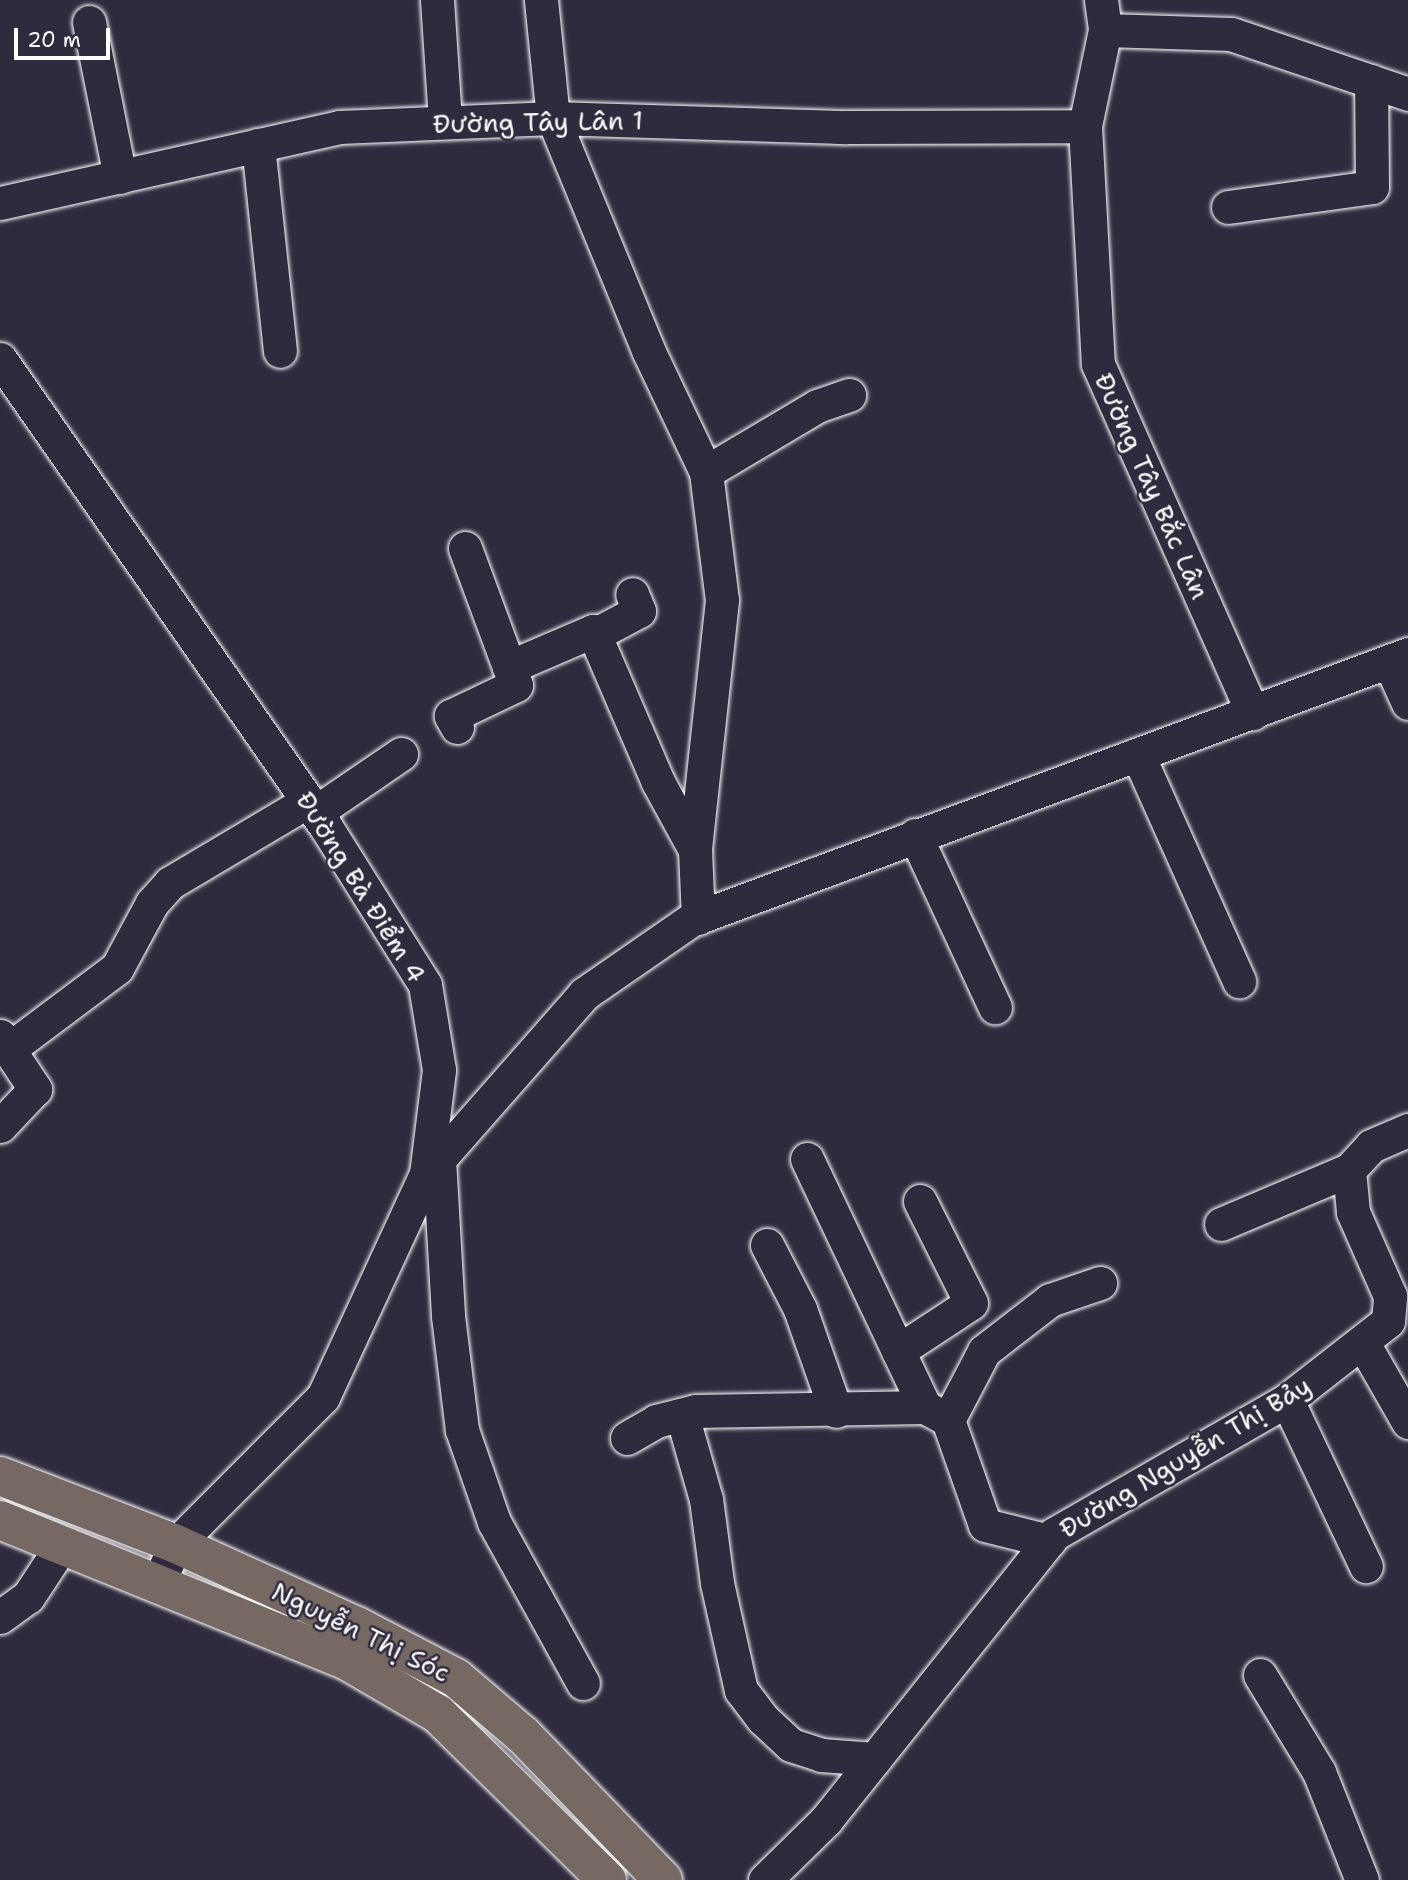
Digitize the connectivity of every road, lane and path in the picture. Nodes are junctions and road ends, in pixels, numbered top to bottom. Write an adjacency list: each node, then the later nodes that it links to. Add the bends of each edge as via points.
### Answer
1 (437, 0): 8 (street)
2 (541, 0): 7 (street)
3 (1103, 15): 5 (street, via 1231,34); 9 (street, Đường Tây Bắc Lân)
4 (89, 22): 11 (street)
5 (1371, 81): 6 (street); 13 (street, via 1372,187)
6 (1408, 93)
7 (553, 118): 8 (street, Đường Tây Lân 1); 9 (street, Đường Tây Lân 1, via 846,127); 17 (street, via 648,350)
8 (445, 122): 10 (street, Đường Tây Lân 1, via 339,127)
9 (1085, 126): 24 (street, Đường Tây Bắc Lân, via 1098,364)
10 (258, 145): 11 (street, Đường Tây Lân 1); 14 (street)
11 (120, 177): 12 (street, Đường Tây Lân 1)
12 (0, 203)
13 (1228, 207)
14 (280, 351)
15 (0, 359): 28 (street, Đường Bà Điểm 4)
16 (849, 395): 17 (street, via 817,406)
17 (706, 472): 30 (street, via 722,600)
18 (465, 548): 22 (street)
19 (632, 594): 20 (street, via 639,611)
20 (594, 635): 22 (street, via 593,631); 30 (street, via 659,782)
21 (1399, 658): 23 (street); 24 (street)
22 (509, 667): 25 (street, via 516,685 451,716)
23 (1408, 702)
24 (1253, 713): 27 (street)
25 (457, 727)
26 (401, 754): 28 (street)
27 (1138, 755): 29 (street); 32 (street)
28 (312, 806): 34 (street, via 170,883 152,903 117,968); 38 (street, Đường Bà Điểm 4, via 425,985 439,1070)
29 (915, 835): 31 (street); 33 (street)
30 (695, 850): 31 (street)
31 (698, 918): 38 (street, via 584,994)
32 (1240, 981)
33 (995, 1007)
34 (4, 1042): 35 (street, via 35,1089)
35 (0, 1126)
36 (1408, 1129): 39 (street, via 1371,1146)
37 (807, 1159): 45 (street)
38 (433, 1166): 55 (street, Đường Bà Điểm 4, via 323,1396); 61 (street, via 462,1430 494,1522)
39 (1349, 1170): 41 (street); 44 (street, Đường Nguyễn Thị Bảy, via 1353,1212 1390,1296 1388,1321)
40 (920, 1201): 45 (street, via 971,1303)
41 (1221, 1224)
42 (767, 1245): 47 (street, via 800,1309)
43 (1100, 1283): 48 (street, via 1050,1300 984,1351)
44 (1363, 1343): 46 (street, Đường Nguyễn Thị Bảy); 50 (street)
45 (898, 1351): 48 (street)
46 (1287, 1399): 54 (street, Đường Nguyễn Thị Bảy); 57 (street)
47 (836, 1411): 48 (street); 49 (street)
48 (936, 1413): 54 (street, via 985,1525)
49 (682, 1415): 51 (street, via 656,1421); 62 (street, via 706,1499 717,1583 741,1690 762,1719 791,1745 821,1755)
50 (1408, 1422)
51 (627, 1438)
52 (0, 1476): 55 (main road, Nguyễn Thị Sóc)
53 (0, 1520): 56 (main road, Nguyễn Thị Sóc)
54 (1049, 1541): 62 (street, Đường Nguyễn Thị Bảy)
55 (176, 1544): 58 (street, Đường Bà Điểm 4); 64 (main road, Nguyễn Thị Sóc, via 357,1626 456,1678 523,1736)
56 (62, 1545): 58 (main road, Nguyễn Thị Sóc); 59 (street, via 28,1597)
57 (1366, 1566)
58 (157, 1585): 63 (main road, Nguyễn Thị Sóc, via 349,1662 438,1714)
59 (0, 1617)
60 (1260, 1675): 66 (street, via 1319,1772)
61 (583, 1684)
62 (875, 1759): 65 (street, Đường Nguyễn Thị Bảy, via 826,1820)
63 (607, 1880)
64 (663, 1880)
65 (765, 1880)
66 (1362, 1880)

